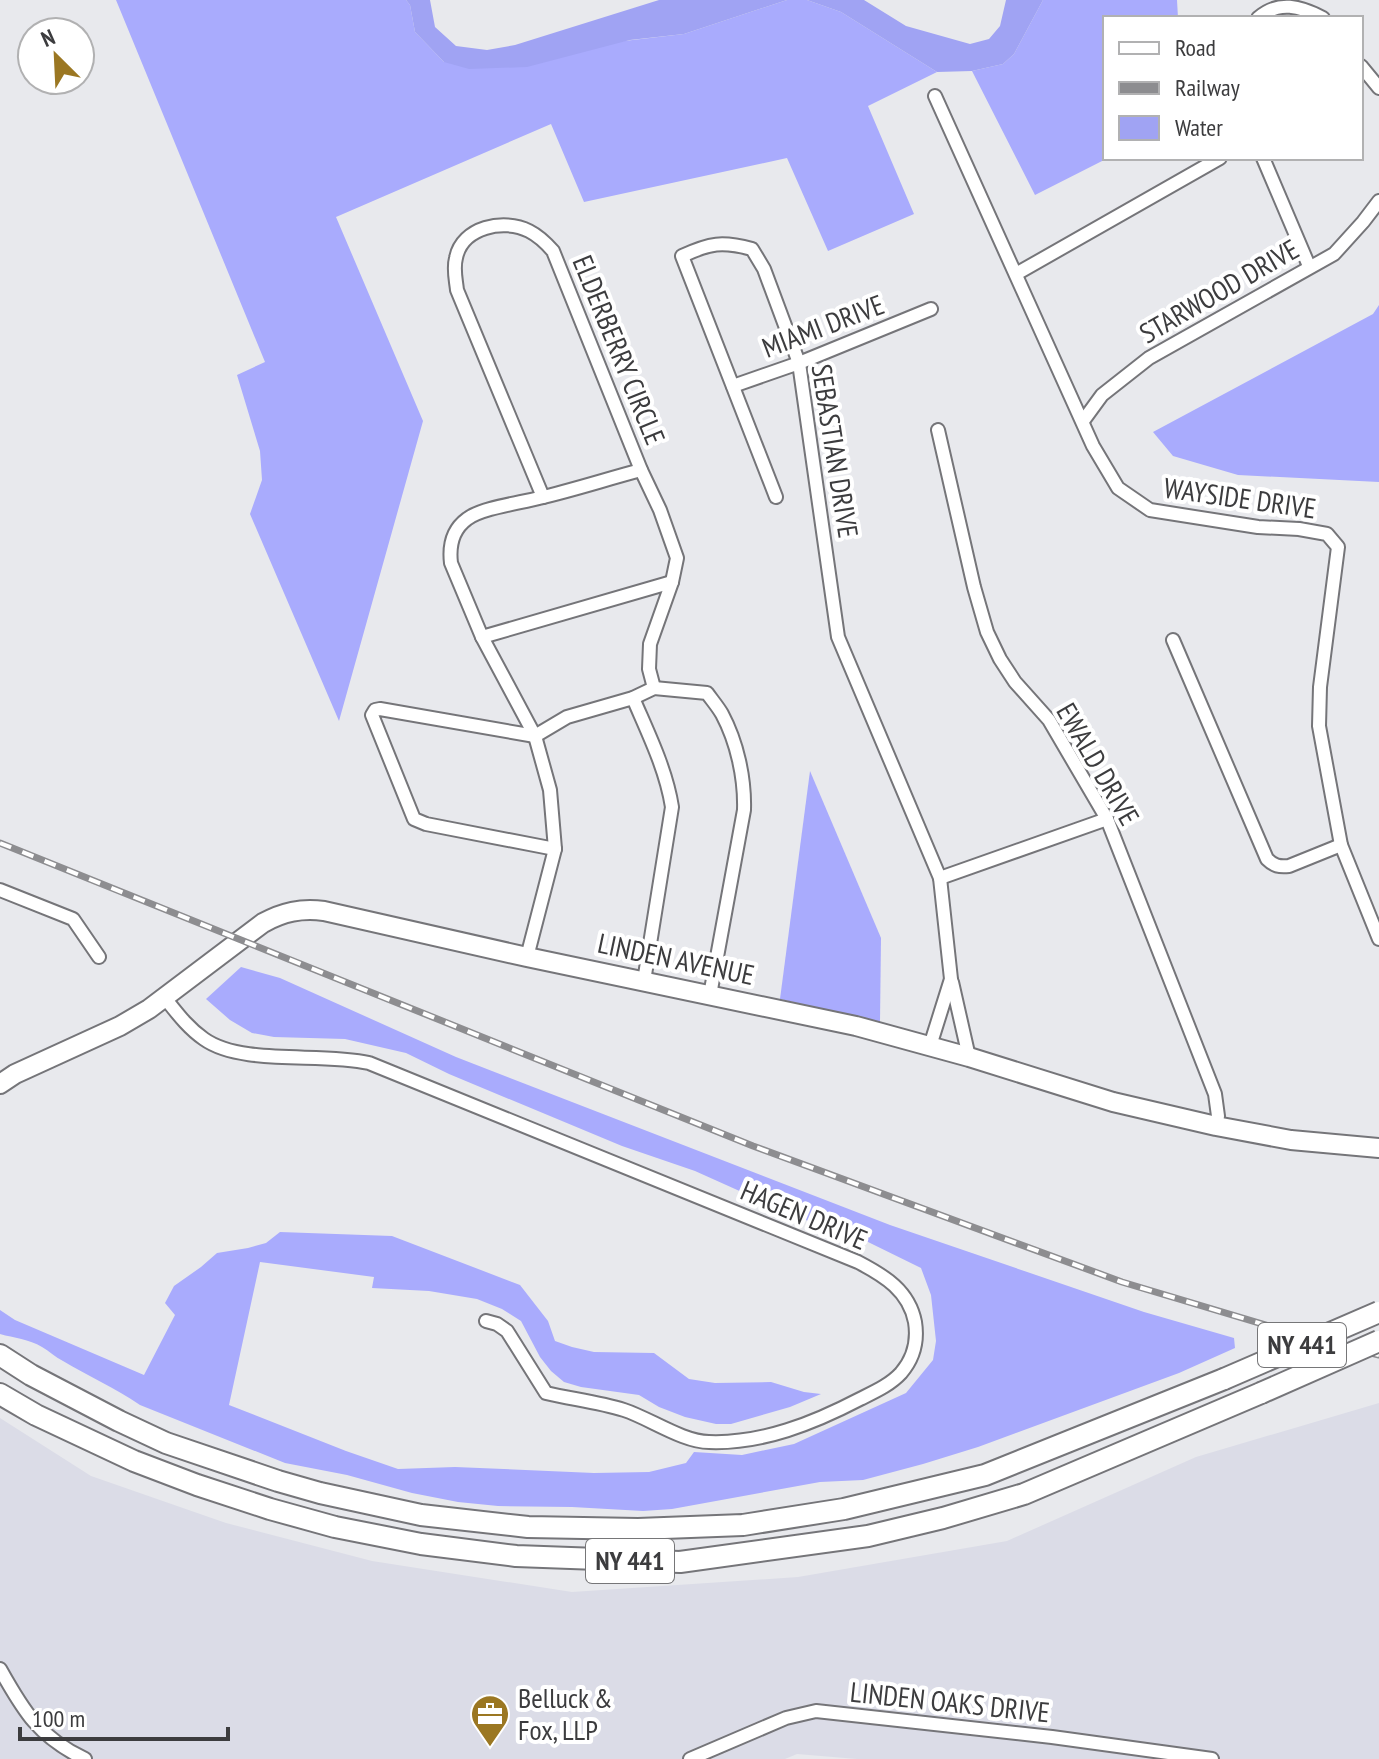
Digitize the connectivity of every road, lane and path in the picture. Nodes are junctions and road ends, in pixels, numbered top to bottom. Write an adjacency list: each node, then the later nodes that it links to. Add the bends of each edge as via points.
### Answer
1 (1260, 16): 2 (street, via 1285,4)
2 (1319, 16)
3 (1363, 68): 4 (street)
4 (1379, 88)
5 (935, 96): 10 (street, WAYSIDE DRIVE)
6 (1216, 160): 10 (street)
7 (1264, 160): 9 (street)
8 (1379, 201): 9 (street, STARWOOD DRIVE, via 1334,254)
9 (1309, 266): 14 (street, STARWOOD DRIVE, via 1149,358 1102,395)
10 (1016, 274): 14 (street, WAYSIDE DRIVE)
11 (931, 309): 12 (street, MIAMI DRIVE)
12 (799, 363): 13 (street, MIAMI DRIVE); 13 (street, SEBASTIAN DRIVE, via 752,249 703,246 682,256); 28 (street, SEBASTIAN DRIVE, via 838,637)
13 (733, 386): 18 (street, SEBASTIAN DRIVE)
14 (1083, 421): 26 (street, WAYSIDE DRIVE, via 1118,488 1150,510 1327,534 1338,547 1319,726)
15 (938, 430): 25 (street, EWALD DRIVE, via 987,632 1015,682 1049,720)
16 (641, 470): 17 (street); 17 (street, ELDERBERRY CIRCLE, via 553,251 526,229 489,226 462,242 456,256 457,290); 19 (street, ELDERBERRY CIRCLE, via 677,558)
17 (543, 497): 20 (street, via 476,514 452,539 451,563)
18 (776, 497)
19 (672, 582): 20 (street); 22 (street, ELDERBERRY CIRCLE, via 650,644)
20 (482, 637): 24 (street)
21 (1173, 640): 26 (street, via 1267,859 1289,866)
22 (654, 688): 23 (street); 35 (street, via 707,693 732,738 745,793)
23 (633, 698): 24 (street, via 567,717); 34 (street, via 672,807)
24 (535, 736): 27 (street, via 550,790); 27 (street, via 380,709 372,715 414,819)
25 (1107, 819): 28 (street); 40 (street, EWALD DRIVE, via 1215,1094)
26 (1341, 845): 30 (street, WAYSIDE DRIVE)
27 (555, 849): 32 (street)
28 (940, 878): 33 (street, SEBASTIAN DRIVE)
29 (0, 890): 31 (street, via 73,919)
30 (1379, 939)
31 (99, 957)
32 (527, 957): 34 (street, LINDEN AVENUE); 36 (street, LINDEN AVENUE, via 306,909 283,913 253,930)
33 (951, 979): 37 (street, SEBASTIAN DRIVE); 38 (street, SEBASTIAN DRIVE)
34 (644, 981): 35 (street, LINDEN AVENUE)
35 (710, 995): 37 (street, LINDEN AVENUE)
36 (165, 998): 39 (street, LINDEN AVENUE, via 120,1026); 43 (street, HAGEN DRIVE, via 194,1032 228,1052 369,1063 858,1262 905,1296 913,1313 916,1345 900,1374 844,1408 765,1437 706,1443 624,1410 546,1393 507,1331)
37 (930, 1046): 38 (street, LINDEN AVENUE)
38 (969, 1057): 40 (street, LINDEN AVENUE, via 1113,1102)
39 (0, 1084)
40 (1216, 1126): 41 (street, LINDEN AVENUE)
41 (1379, 1148)
42 (1379, 1312): 45 (main road, NY 441, bridge, via 985,1475 844,1509 743,1525 638,1529 528,1527 421,1515 320,1493 166,1443)
43 (486, 1321)
44 (1379, 1341): 46 (main road, NY 441, bridge, via 1024,1494 868,1536 680,1562 516,1556 335,1527 146,1466)
45 (0, 1355)
46 (0, 1394)
47 (0, 1669): 48 (street, via 31,1720)
48 (85, 1759)
49 (690, 1759): 50 (street, LINDEN OAKS DRIVE, via 786,1718 816,1711)
50 (1212, 1759)

